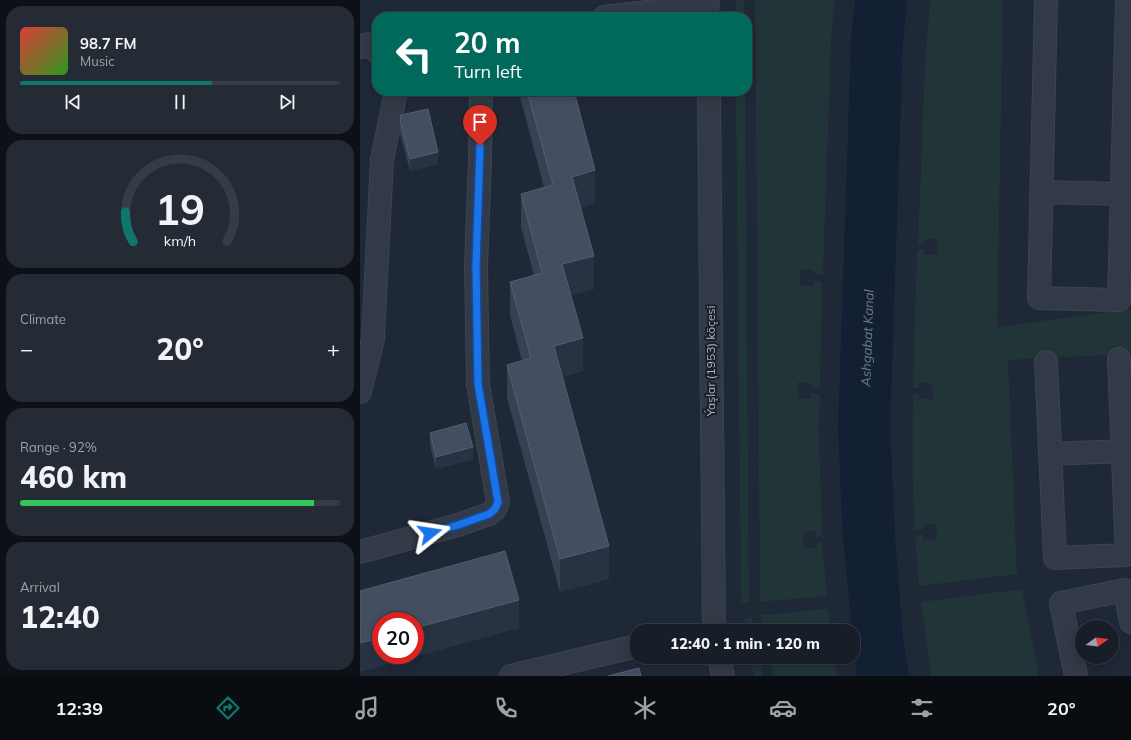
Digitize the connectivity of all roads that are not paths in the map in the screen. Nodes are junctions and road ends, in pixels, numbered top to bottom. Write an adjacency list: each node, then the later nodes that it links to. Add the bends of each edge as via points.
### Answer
1 (1046, 0): 10 (street)
2 (1127, 0): 11 (street)
3 (708, 7): 4 (street)
4 (656, 12)
5 (360, 47): 6 (street, via 369,44)
6 (372, 47)
7 (395, 96): 14 (street, via 382,160 373,339)
8 (480, 96): 17 (street, via 476,266 478,384 498,502 489,514)
9 (708, 96): 19 (street, Ýaşlar (1953) köçesi)
10 (1041, 192): 11 (street); 11 (street, via 1039,298 1120,300)
11 (1125, 198)
12 (1119, 359): 15 (street)
13 (1046, 362): 16 (street)
14 (360, 392)
15 (1125, 448): 16 (street); 16 (street, via 1127,555 1055,558)
16 (1050, 454)
17 (360, 552)
18 (1131, 622): 24 (street, via 1125,590 1061,603)
19 (709, 624)
20 (630, 648): 22 (street)
21 (720, 664): 23 (street)
22 (525, 674)
23 (723, 676)
24 (1076, 676)

